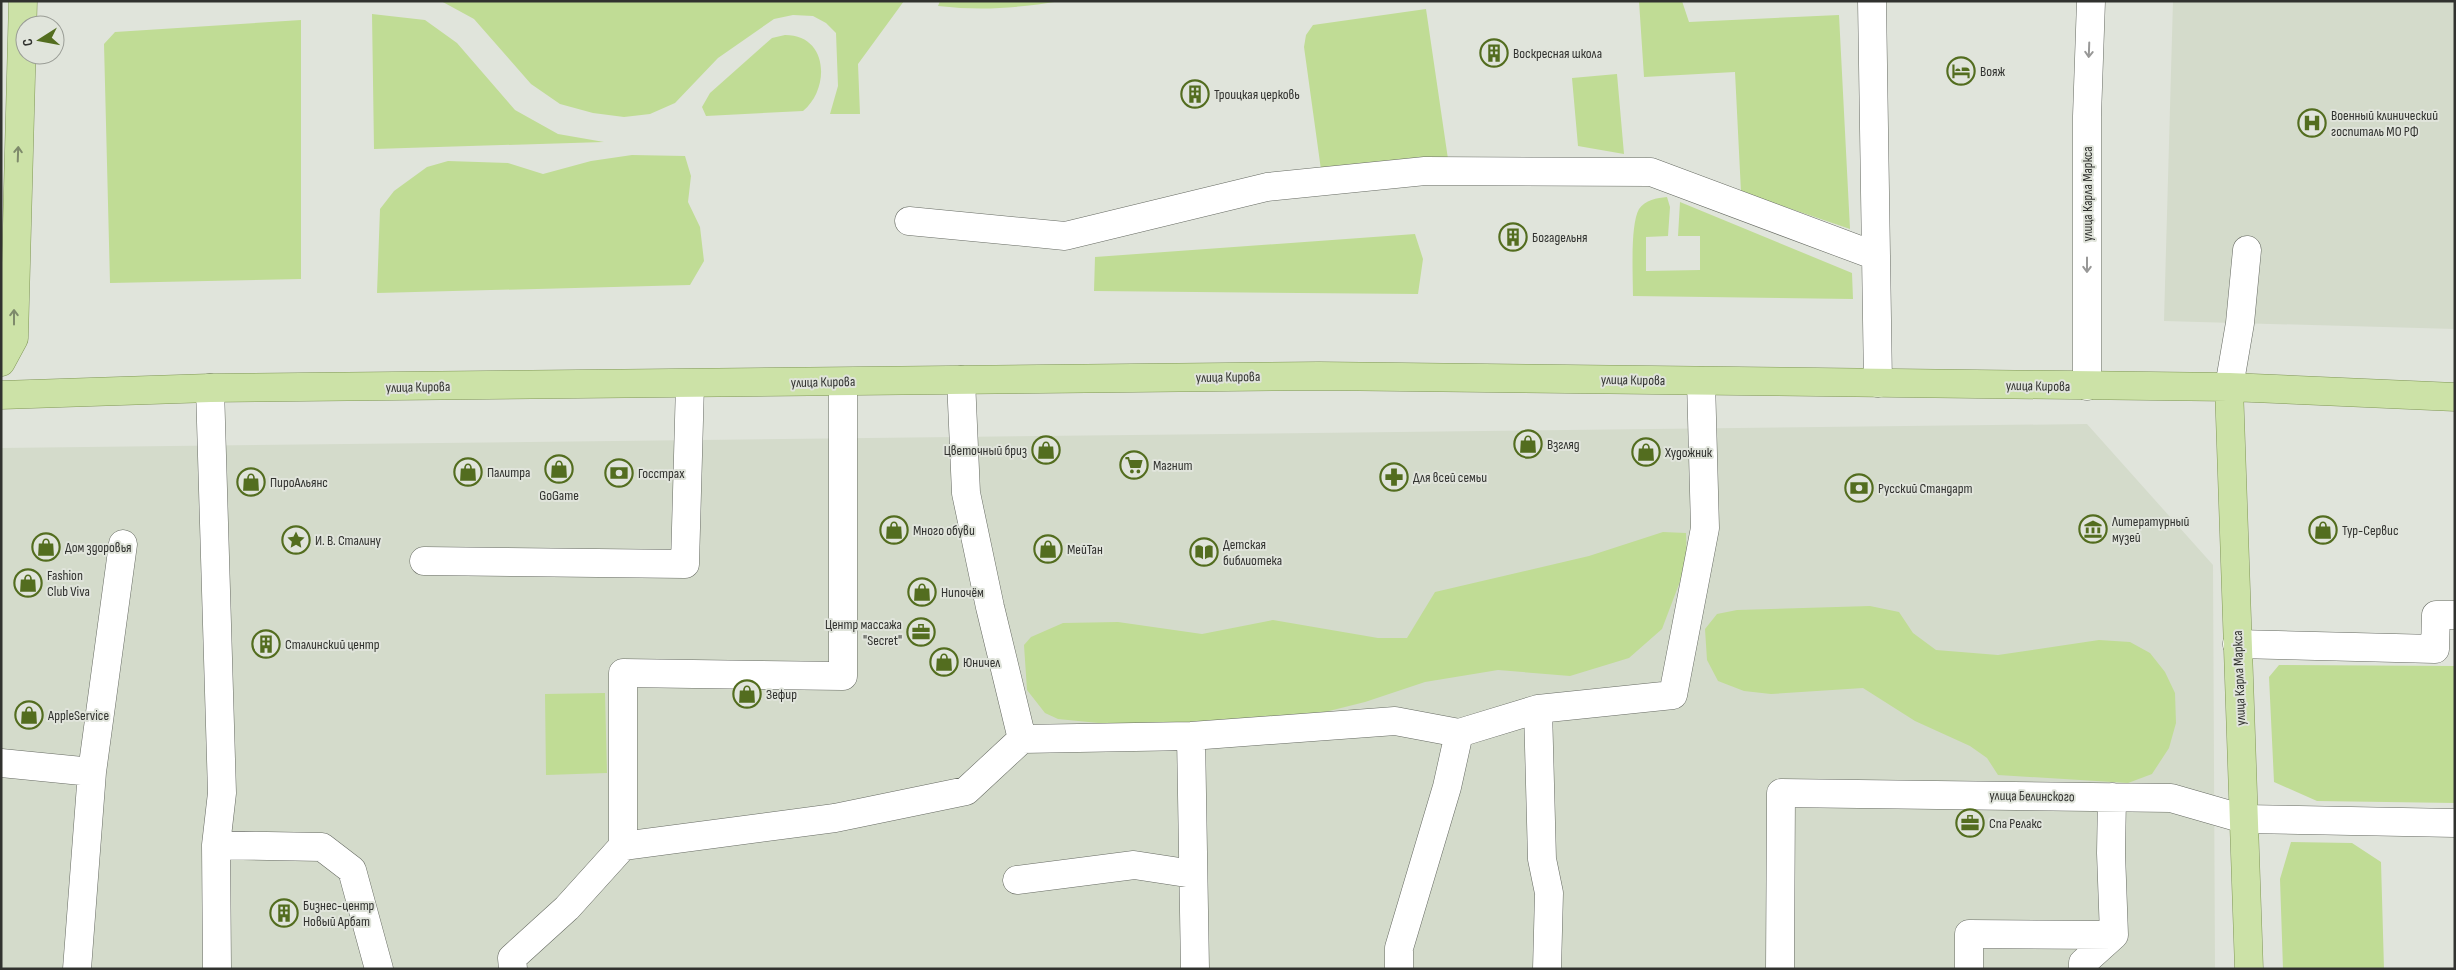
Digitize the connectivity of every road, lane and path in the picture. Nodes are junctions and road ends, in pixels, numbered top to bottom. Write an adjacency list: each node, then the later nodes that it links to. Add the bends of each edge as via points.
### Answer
1 (23, 1): 7 (main road, one-way to 1, via 14,338)
2 (1872, 1): 6 (street)
3 (2091, 1): 13 (street, улица Карла Маркса, one-way to 13, via 2087,116)
4 (908, 221): 6 (street, via 1065,236 1267,187 1425,171 1651,172)
5 (2247, 250): 14 (street, via 2240,323)
6 (1876, 256): 12 (street)
7 (1, 362)
8 (961, 380): 9 (main road, улица Кирова, via 1320,376); 10 (main road, улица Кирова); 25 (street, via 966,493)
9 (1701, 381): 12 (main road, улица Кирова); 22 (street, via 1705,528 1674,695)
10 (843, 382): 11 (main road, улица Кирова); 32 (street, via 843,676 623,673)
11 (690, 384): 15 (main road, улица Кирова); 19 (street, via 685,564)
12 (1878, 384): 13 (main road, улица Кирова)
13 (2087, 386): 14 (main road, улица Кирова)
14 (2229, 387): 17 (main road, улица Кирова); 21 (main road, улица Карла Маркса)
15 (210, 388): 16 (main road, улица Кирова); 31 (street, via 222,793)
16 (1, 395)
17 (2455, 397)
18 (123, 544): 27 (street)
19 (424, 561)
20 (2455, 615): 21 (street, via 2436,615 2435,649)
21 (2237, 644): 29 (main road, улица Карла Маркса)
22 (1538, 708): 23 (street); 42 (street, via 1542,859 1549,893)
23 (1459, 733): 24 (street, via 1395,721); 41 (street, via 1447,788 1398,948)
24 (1191, 736): 25 (street); 33 (street)
25 (1022, 739): 32 (street, via 966,791 835,818)
26 (1, 763): 27 (street)
27 (92, 772): 36 (street)
28 (2112, 797): 29 (street, улица Белинского, via 2171,798); 35 (street); 43 (street, улица Белинского, via 1781,793)
29 (2244, 819): 30 (street, улица Белинского); 46 (main road, улица Карла Маркса)
30 (2455, 822)
31 (216, 845): 37 (street); 38 (street, via 322,847 352,870)
32 (623, 846): 39 (street, via 567,908 512,958)
33 (1193, 874): 34 (street, via 1134,865); 40 (street)
34 (1017, 880)
35 (2114, 935): 44 (street, via 1969,934); 45 (street, via 2083,963)
36 (77, 969)
37 (217, 969)
38 (379, 969)
39 (513, 969)
40 (1195, 969)
41 (1399, 969)
42 (1547, 969)
43 (1780, 969)
44 (1969, 969)
45 (2084, 969)
46 (2249, 969)

